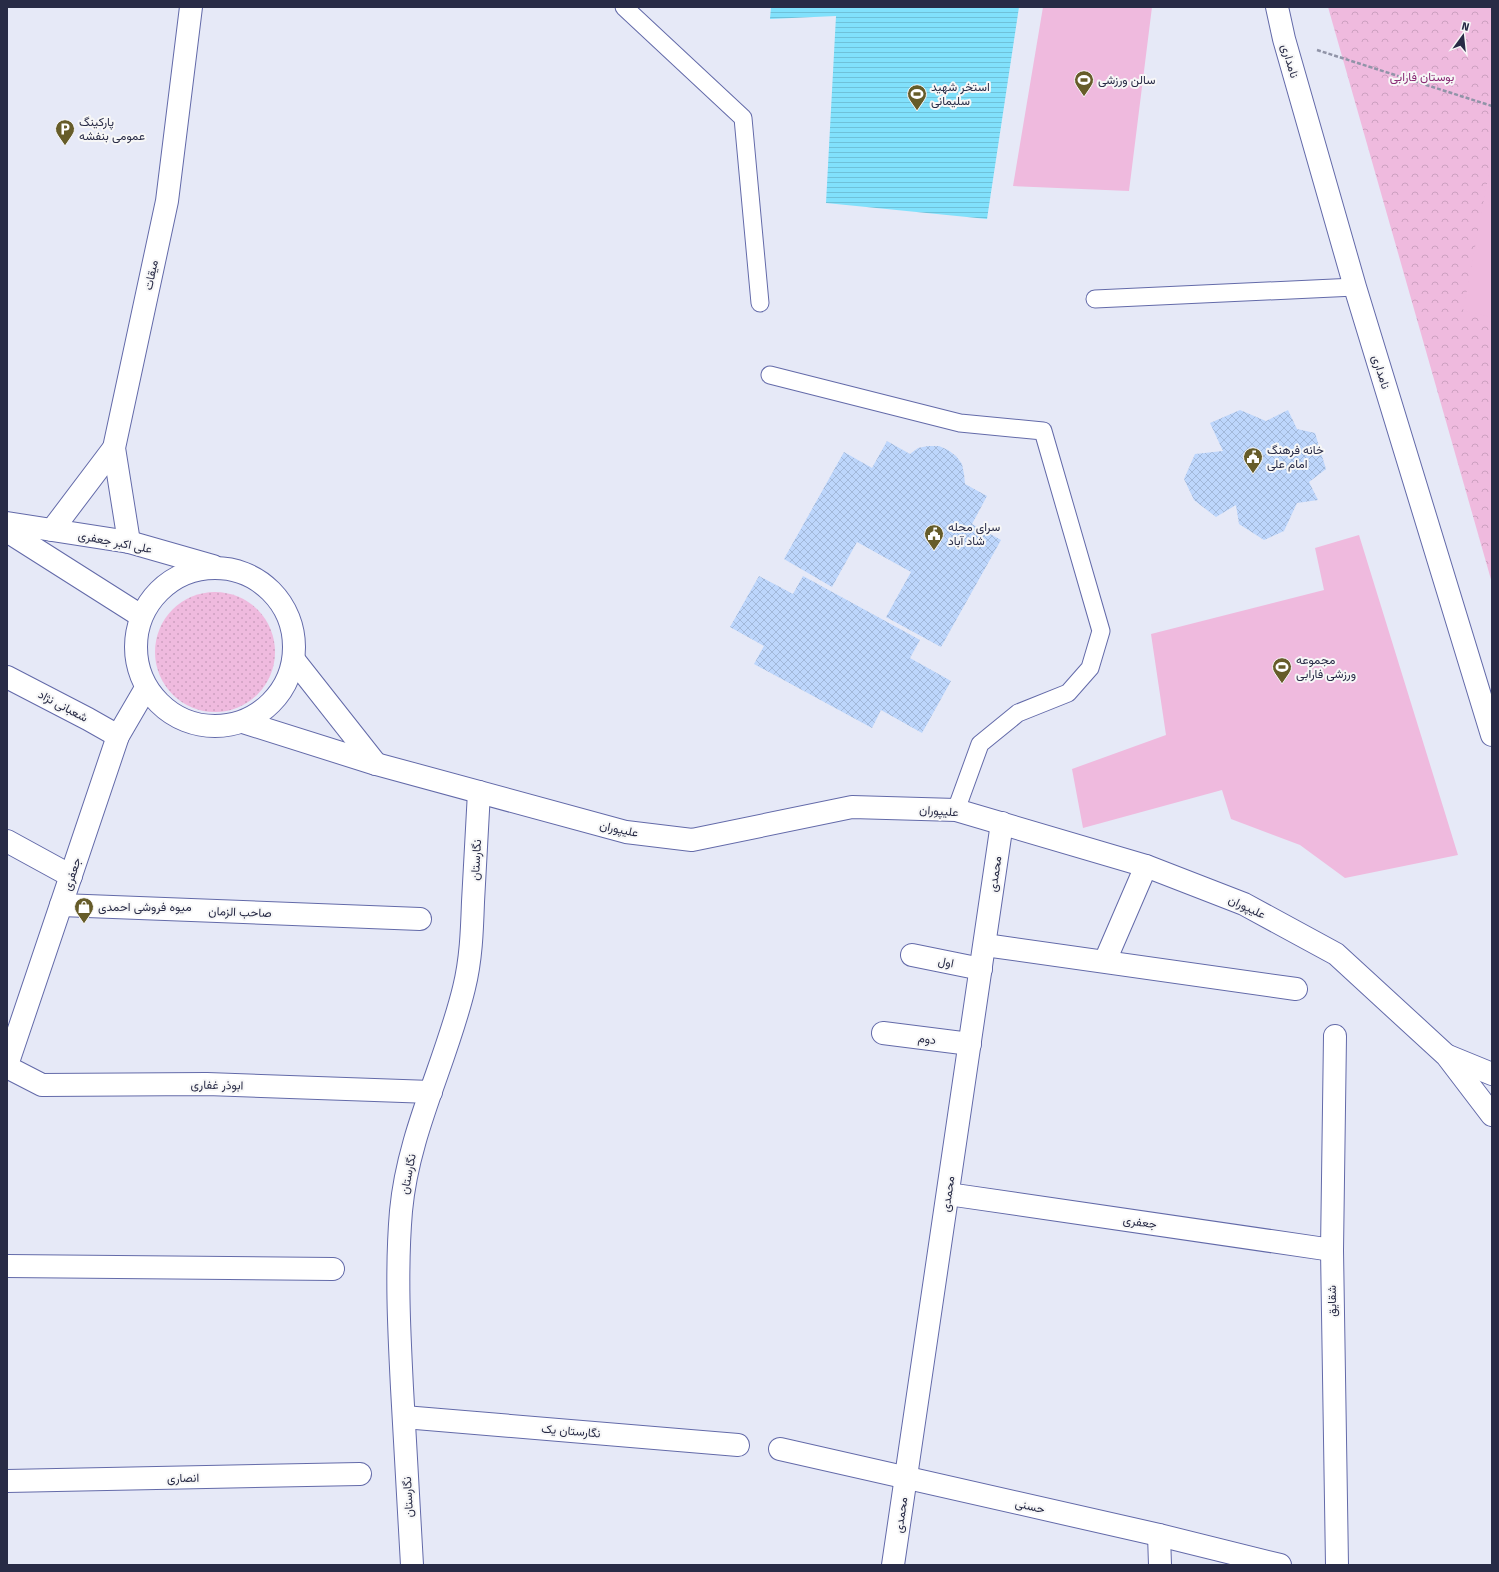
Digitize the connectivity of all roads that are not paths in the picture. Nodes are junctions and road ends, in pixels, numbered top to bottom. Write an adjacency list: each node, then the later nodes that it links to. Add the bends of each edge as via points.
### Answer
1 (190, 7): 8 (street, میقات, via 167,201)
2 (624, 7): 6 (lane, via 744,118)
3 (1277, 7): 4 (street, نامداری)
4 (1355, 287): 5 (lane); 19 (street, نامداری)
5 (1095, 299)
6 (760, 303)
7 (770, 375): 23 (lane, via 960,423 1043,431 1101,631 1090,668 1068,693 1018,713 980,744)
8 (114, 448): 10 (street); 12 (street, میقات)
9 (7, 523): 10 (street, علی اکبر جعفری)
10 (52, 530): 12 (street, علی اکبر جعفری)
11 (7, 531): 14 (street)
12 (129, 542): 13 (street, علی اکبر جعفری)
13 (222, 568): 14 (street, via 197,570 174,579 155,595); 15 (street, علی اکبر جعفری, via 247,575 269,589 285,610 294,634)
14 (142, 616): 17 (street, via 136,640 137,665)
15 (294, 660): 18 (street, علی اکبر جعفری, via 285,686 267,708); 21 (street)
16 (7, 677): 20 (street, شعبانی نژاد)
17 (146, 688): 18 (street, via 165,709 189,723 216,727); 20 (street, جعفری)
18 (244, 722): 21 (street, علیپوران)
19 (1492, 735)
20 (118, 736): 27 (street, جعفری)
21 (376, 764): 22 (street, علیپوران)
22 (479, 792): 23 (street, علیپوران, via 626,832 692,840 852,807); 41 (street, نگارستان, via 471,949 454,1027)
23 (956, 810): 24 (street, علیپوران)
24 (1002, 823): 26 (street, علیپوران); 30 (street, محمدی)
25 (7, 841): 27 (street)
26 (1146, 866): 32 (street); 38 (street, علیپوران, via 1244,904 1336,954)
27 (71, 876): 28 (street, جعفری)
28 (61, 906): 29 (street, صاحب الزمان); 39 (street, جعفری)
29 (420, 919)
30 (984, 945): 32 (street); 33 (street, محمدی)
31 (912, 955): 33 (street, اول)
32 (1105, 961): 34 (street)
33 (981, 969): 37 (street, محمدی)
34 (1296, 988)
35 (883, 1033): 37 (street, دوم)
36 (1335, 1036): 44 (street, شقایق)
37 (970, 1044): 43 (street, محمدی)
38 (1447, 1056): 40 (street); 42 (street)
39 (7, 1066): 41 (street, ابوذر غفاری, via 42,1085 207,1084)
40 (1492, 1074)
41 (431, 1092): 47 (street, نگارستان, via 409,1161 401,1210 399,1324)
42 (1492, 1115)
43 (948, 1194): 44 (street, جعفری); 51 (street, محمدی)
44 (1332, 1250): 58 (street, شقایق)
45 (7, 1266): 46 (street)
46 (333, 1269)
47 (404, 1417): 48 (street, نگارستان یک); 54 (street, نگارستان)
48 (738, 1445)
49 (780, 1449): 51 (street, حسنی)
50 (360, 1474): 52 (street, انصاری)
51 (906, 1478): 53 (street, حسنی); 55 (street, محمدی)
52 (7, 1481)
53 (1159, 1535): 56 (street); 57 (street, حسنی)
54 (412, 1565)
55 (893, 1565)
56 (1160, 1565)
57 (1280, 1565)
58 (1336, 1565)

